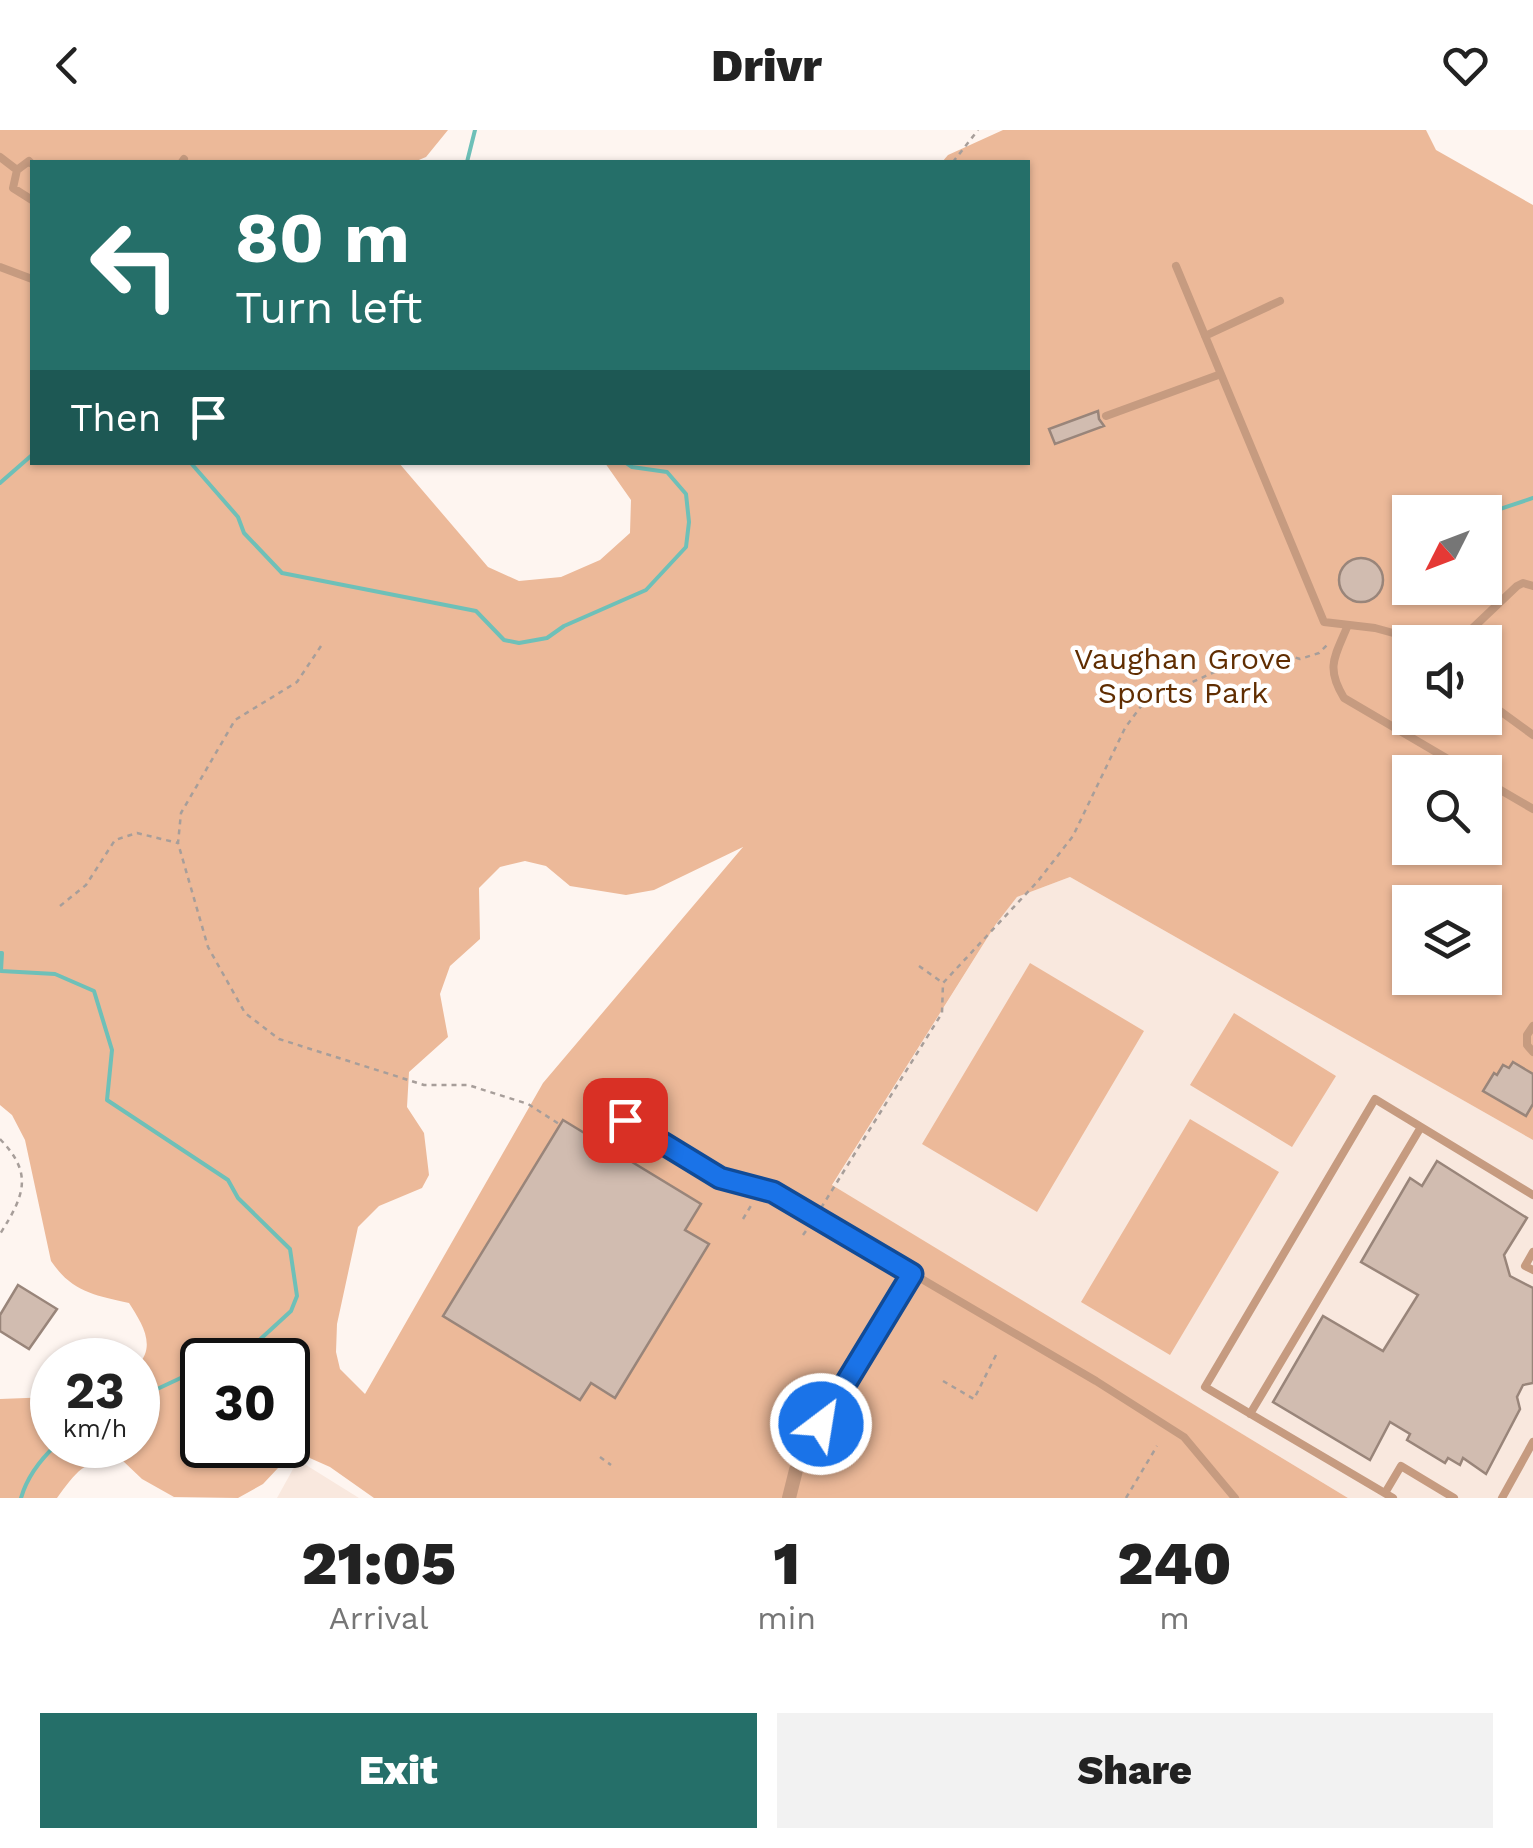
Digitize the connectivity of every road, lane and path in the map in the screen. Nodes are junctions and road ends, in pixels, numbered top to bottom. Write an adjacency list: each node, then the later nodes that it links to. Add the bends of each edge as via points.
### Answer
1 (978, 130): 3 (path)
2 (0, 157): 5 (lane)
3 (955, 160)
4 (30, 163): 5 (lane)
5 (16, 170): 6 (lane, via 12,188)
6 (30, 199)
7 (1176, 266): 11 (lane)
8 (0, 267): 9 (lane)
9 (30, 279)
10 (1280, 301): 11 (lane)
11 (1206, 336): 12 (lane)
12 (1221, 374): 13 (lane); 15 (lane, via 1324,622)
13 (1106, 416)
14 (1533, 586): 16 (lane, via 1517,586)
15 (1346, 625): 17 (lane); 21 (lane, via 1332,663 1344,698); 27 (path, via 1320,653 1300,659 1274,651 1243,659 1142,705 1073,836)
16 (1476, 625)
17 (1392, 633)
18 (320, 646): 24 (path, via 297,682 235,720 182,813)
19 (1502, 712): 20 (lane)
20 (1533, 735)
21 (1441, 755)
22 (1502, 791): 23 (lane)
23 (1533, 809)
24 (178, 843): 25 (path, via 138,833 115,840 86,884); 31 (path, via 208,947 245,1013 280,1039 424,1085 468,1085 528,1104)
25 (60, 906)
26 (919, 966): 27 (path)
27 (943, 982): 36 (path, via 942,1012)
28 (1533, 1026): 29 (lane, via 1527,1044)
29 (1533, 1052)
30 (625, 1120): 36 (lane, via 720,1178 773,1192)
31 (559, 1124)
32 (1421, 1126): 34 (lane); 45 (lane); 45 (lane, via 1375,1099 1355,1132 1205,1387)
33 (0, 1138): 38 (path, via 23,1173)
34 (1533, 1195)
35 (752, 1204): 37 (path)
36 (816, 1216): 39 (path); 42 (lane)
37 (743, 1218)
38 (0, 1234)
39 (803, 1235)
40 (1533, 1252): 41 (lane, via 1525,1266)
41 (1533, 1270)
42 (912, 1274): 51 (street, via 821,1424); 53 (lane, via 1184,1438)
43 (998, 1351): 44 (path, via 974,1399)
44 (943, 1382)
45 (1250, 1414): 50 (lane)
46 (1533, 1442): 55 (lane)
47 (1157, 1446): 52 (path)
48 (600, 1457): 49 (path)
49 (610, 1465)
50 (1389, 1496): 54 (lane, via 1401,1466)
51 (788, 1498)
52 (1126, 1498)
53 (1234, 1498)
54 (1454, 1498)
55 (1502, 1498)

